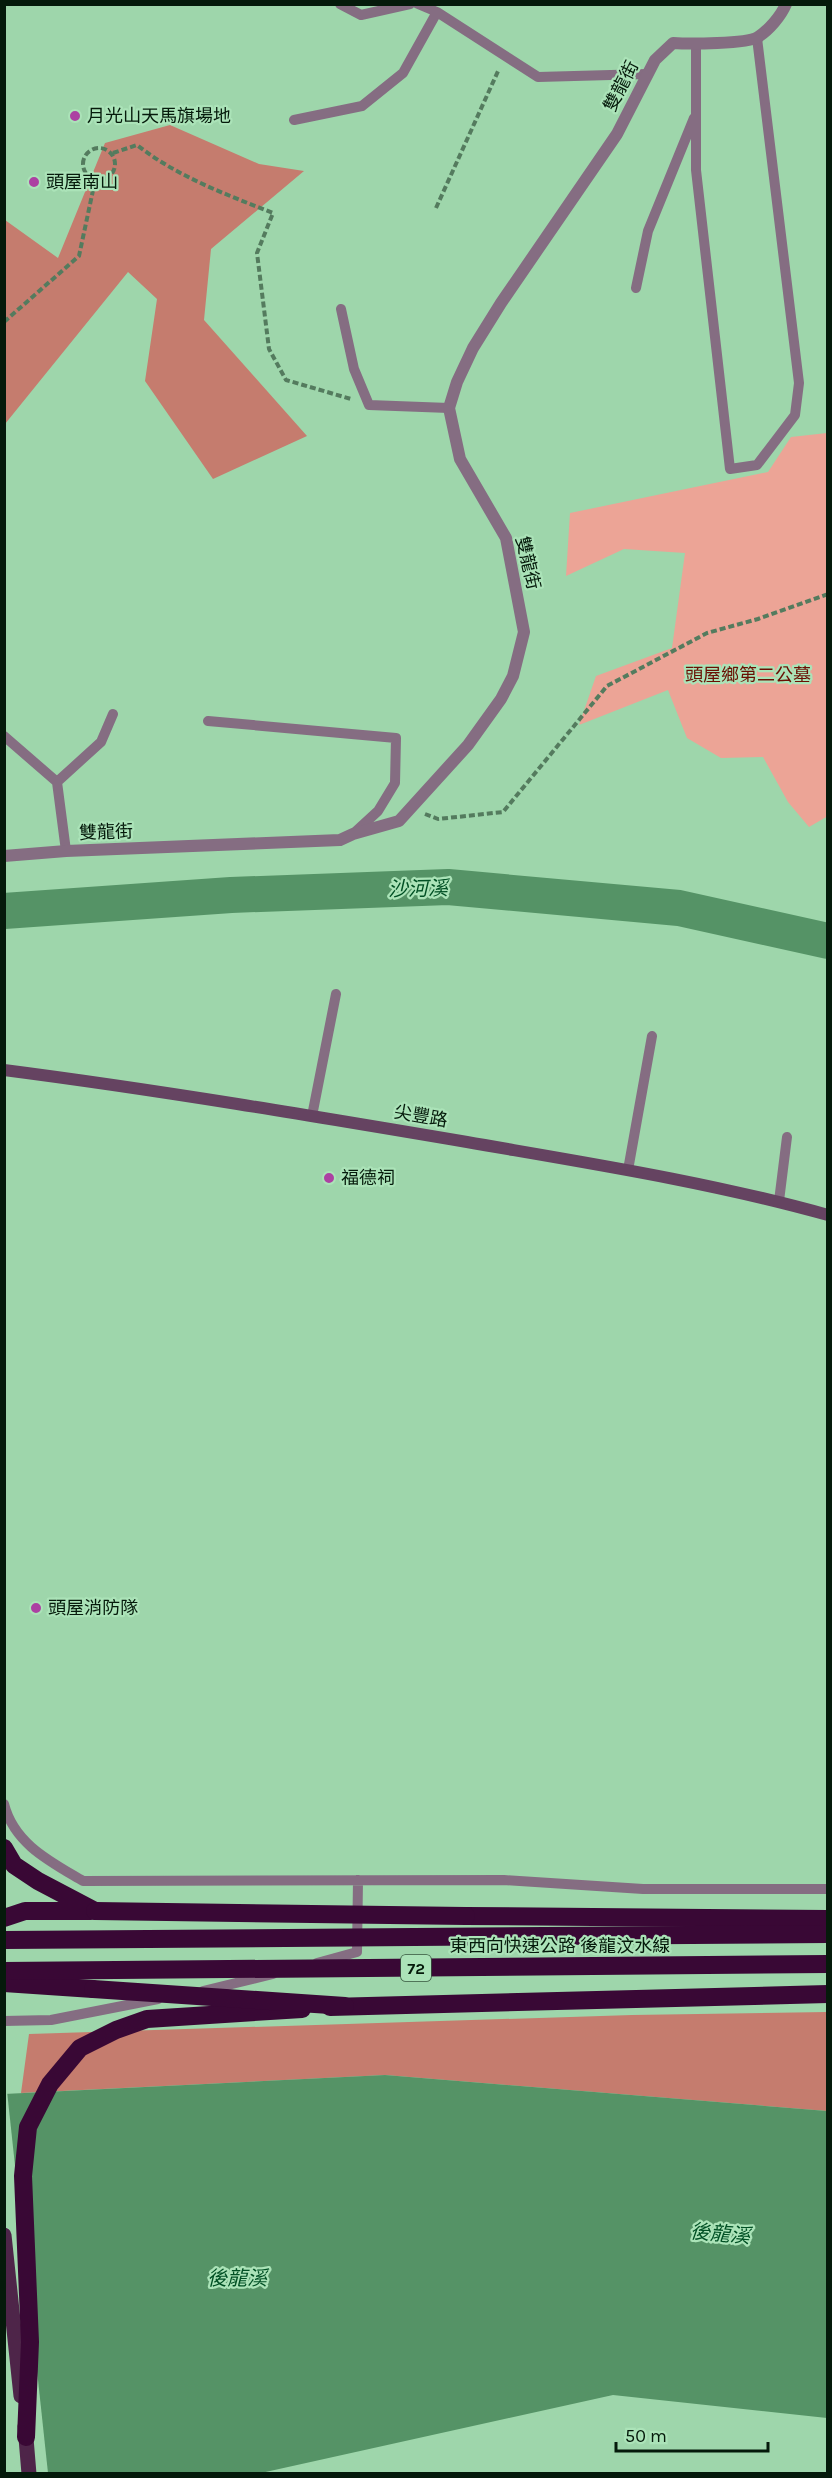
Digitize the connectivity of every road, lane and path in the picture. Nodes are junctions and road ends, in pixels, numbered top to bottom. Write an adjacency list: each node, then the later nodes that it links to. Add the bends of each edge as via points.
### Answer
1 (340, 4): 2 (lane, via 361,15)
2 (410, 4)
3 (418, 4): 5 (lane)
4 (786, 4): 6 (street, via 782,14)
5 (437, 12): 8 (lane); 11 (lane, via 403,73 363,106)
6 (757, 38): 7 (street, 雙龍街); 10 (lane, via 799,383 795,415 757,465 730,470 696,170)
7 (696, 45): 9 (street, 雙龍街, via 673,43); 10 (lane)
8 (504, 57): 9 (lane, via 538,77); 14 (path)
9 (647, 74): 19 (street, 雙龍街, via 616,134 473,348)
10 (696, 113): 15 (lane, via 648,231)
11 (294, 120)
12 (113, 153): 13 (path, via 114,171 106,179); 13 (path, via 102,147 88,152 84,172); 18 (path, via 137,146 192,180 273,213 256,253 269,349 286,380)
13 (95, 181): 17 (path, via 79,256)
14 (436, 208)
15 (636, 288)
16 (341, 309): 18 (lane, via 354,369)
17 (4, 322)
18 (369, 405): 19 (lane)
19 (449, 408): 25 (street, 雙龍街, via 460,459 506,538 524,632 513,676 501,699 468,744)
20 (828, 594): 25 (path, via 707,633 607,686 503,812 438,819)
21 (113, 714): 24 (lane, via 101,742)
22 (208, 721): 26 (lane, via 396,738 395,783 378,811)
23 (4, 736): 24 (lane)
24 (57, 782): 27 (lane)
25 (410, 809): 26 (street, 雙龍街, via 399,821)
26 (353, 834): 27 (street, 雙龍街, via 340,840)
27 (66, 851): 28 (street, 雙龍街)
28 (4, 856)
29 (336, 994): 32 (lane)
30 (652, 1036): 34 (lane)
31 (4, 1071): 32 (street, 尖豐路)
32 (312, 1116): 34 (street, 尖豐路)
33 (787, 1137): 35 (lane)
34 (628, 1170): 35 (street, 尖豐路)
35 (779, 1201): 36 (street, 尖豐路)
36 (828, 1215)
37 (4, 1804): 39 (lane, via 22,1839 45,1860 84,1881)
38 (4, 1848): 41 (highway, via 14,1864 38,1881)
39 (358, 1880): 40 (lane, via 504,1880 643,1889); 51 (lane, via 357,1952 226,1987 51,2019)
40 (828, 1889)
41 (95, 1911): 42 (highway, via 25,1911); 43 (highway, bridge)
42 (4, 1918)
43 (828, 1919)
44 (828, 1934): 45 (highway, 東西向快速公路 後龍汶水線 / 72, bridge)
45 (4, 1940)
46 (828, 1964): 47 (highway, 東西向快速公路 後龍汶水線 / 72, bridge)
47 (4, 1971)
48 (4, 1983): 50 (highway, bridge)
49 (828, 1994): 50 (highway)
50 (345, 2006): 53 (highway, bridge, via 147,2019 80,2048 51,2084 28,2127 22,2176 30,2342)
51 (4, 2021)
52 (4, 2235): 53 (main road)
53 (26, 2437): 54 (main road)
54 (29, 2474)

